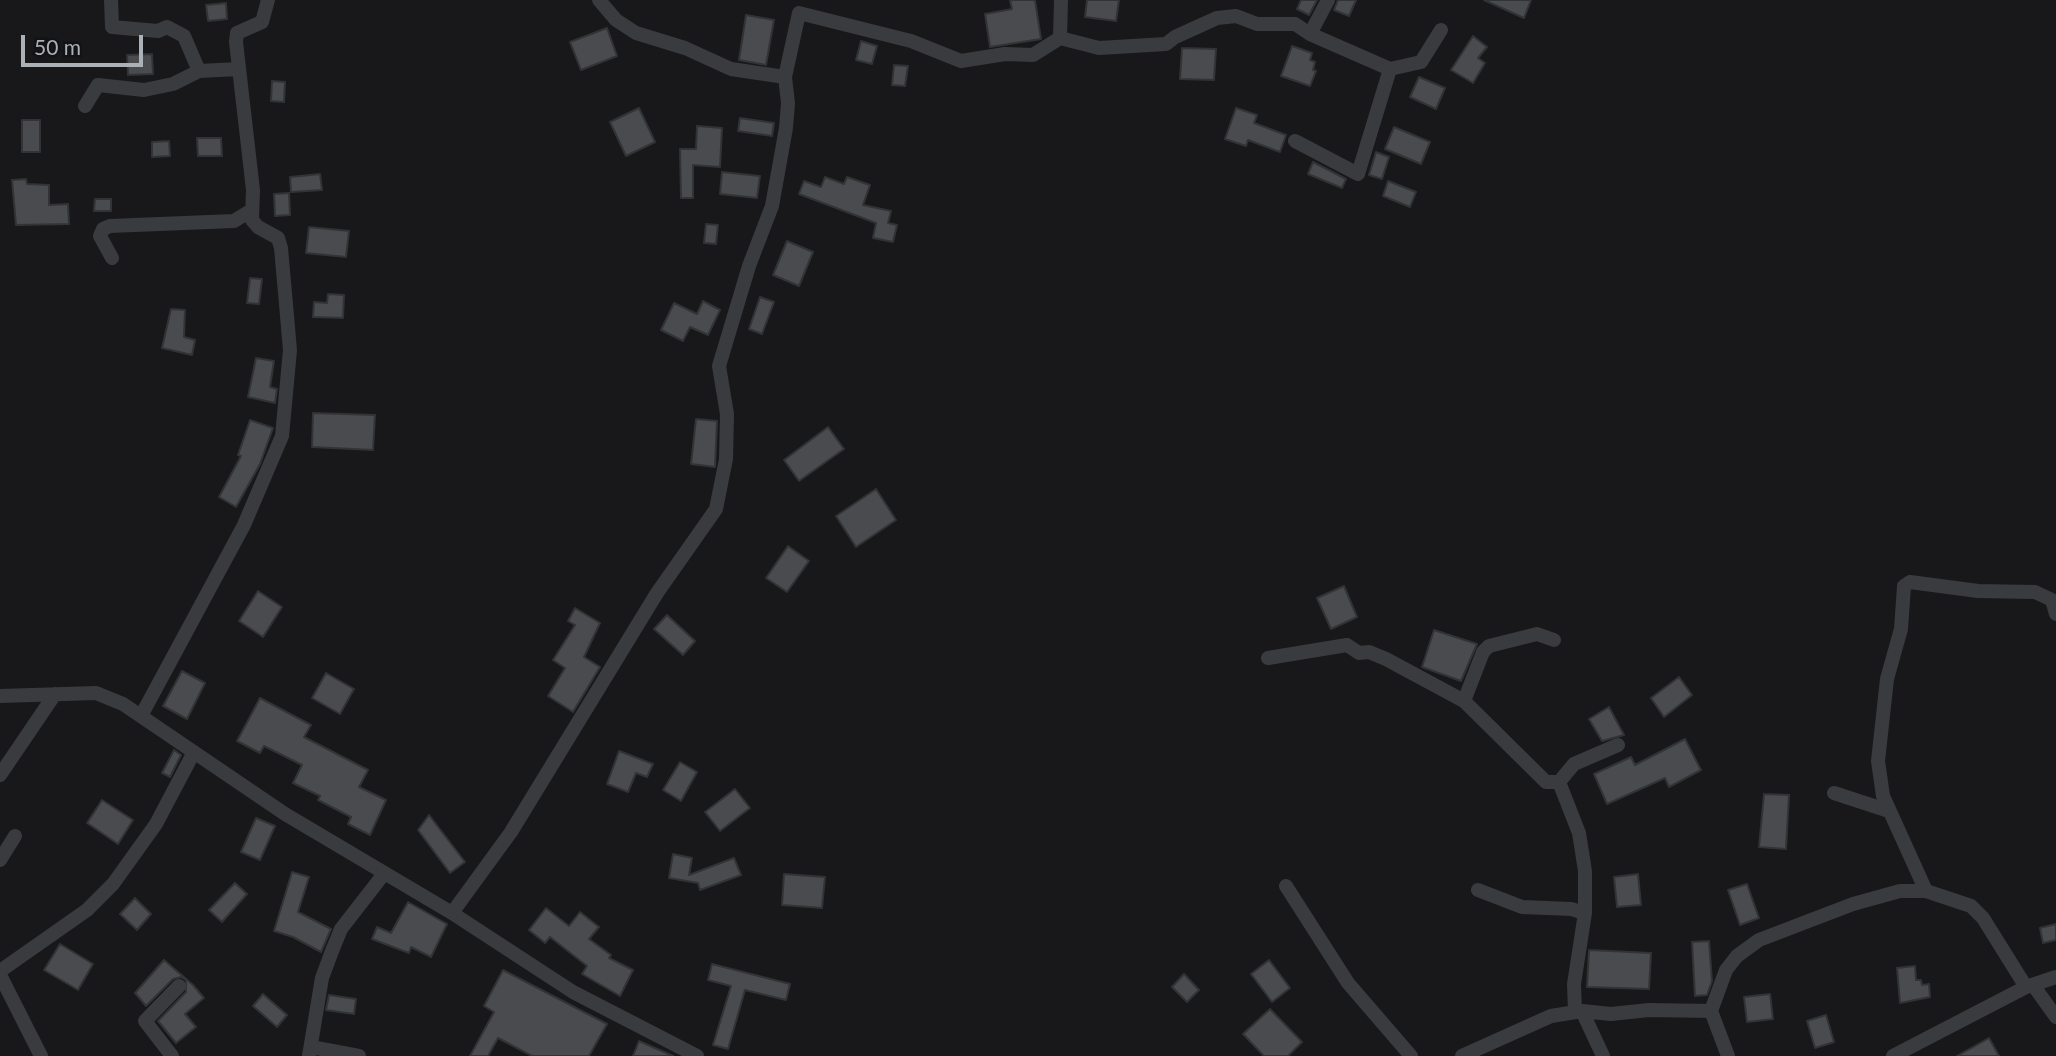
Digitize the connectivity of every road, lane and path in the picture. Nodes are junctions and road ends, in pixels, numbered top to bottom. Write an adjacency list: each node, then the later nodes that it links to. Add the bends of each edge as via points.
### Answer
1 (111, 0): 12 (street, via 112,27 158,31 167,27 184,36)
2 (268, 0): 10 (street, via 262,22 236,35)
3 (599, 0): 13 (street, via 616,20 636,33 732,69)
4 (1061, 0): 9 (street)
5 (1328, 0): 8 (street)
6 (801, 7): 9 (street, via 961,61 1032,55); 13 (street)
7 (1441, 30): 11 (street, via 1421,62)
8 (1310, 34): 9 (street, via 1295,24 1256,24 1236,16 1208,22 1166,44 1099,48); 11 (street)
9 (1060, 38)
10 (239, 69): 12 (street); 16 (street)
11 (1390, 69): 15 (street, via 1359,173)
12 (199, 71): 14 (street, via 173,84 144,90 98,85)
13 (785, 77): 37 (street, via 786,128 772,206 719,366 727,425 723,485 716,509 657,593 511,832)
14 (85, 106)
15 (1295, 141)
16 (252, 210): 17 (street, via 234,221 110,226 100,236); 24 (street, via 255,225 278,238 281,248 290,350 282,436 244,525)
17 (112, 258)
18 (2056, 614): 30 (street, via 2052,600 2042,594 1906,583 1880,728 1880,782)
19 (1553, 640): 23 (street, via 1537,634 1489,646)
20 (1268, 657): 23 (street, via 1347,645 1386,659)
21 (55, 694): 22 (street); 24 (street, via 105,695); 27 (street)
22 (0, 696)
23 (1464, 701): 28 (street, via 1546,782)
24 (141, 716): 26 (street)
25 (1618, 745): 28 (street, via 1574,764)
26 (194, 752): 33 (street); 39 (street, via 156,824 113,884 87,910)
27 (0, 775)
28 (1559, 782): 38 (street, via 1581,844)
29 (1834, 793): 30 (street)
30 (1889, 811): 36 (street)
31 (15, 836): 32 (street)
32 (0, 860)
33 (383, 875): 37 (street); 46 (street, via 341,929 322,978)
34 (1286, 886): 51 (street, via 1348,983)
35 (1478, 890): 38 (street, via 1522,907)
36 (1926, 891): 42 (street, via 1971,906); 44 (street, via 1906,890 1853,904 1759,940 1726,970)
37 (452, 913): 50 (street, via 573,992)
38 (1585, 914): 43 (street, via 1574,984)
39 (0, 973): 47 (street)
40 (2056, 977): 42 (street)
41 (179, 986): 48 (street, via 145,1021)
42 (2030, 986): 45 (street); 55 (street)
43 (1579, 1011): 44 (street); 52 (street, via 1550,1016); 53 (street)
44 (1711, 1012): 54 (street)
45 (2056, 1017)
46 (310, 1051): 49 (street)
47 (41, 1056)
48 (172, 1056)
49 (359, 1056)
50 (697, 1056)
51 (1411, 1056)
52 (1462, 1056)
53 (1603, 1056)
54 (1728, 1056)
55 (1893, 1056)

